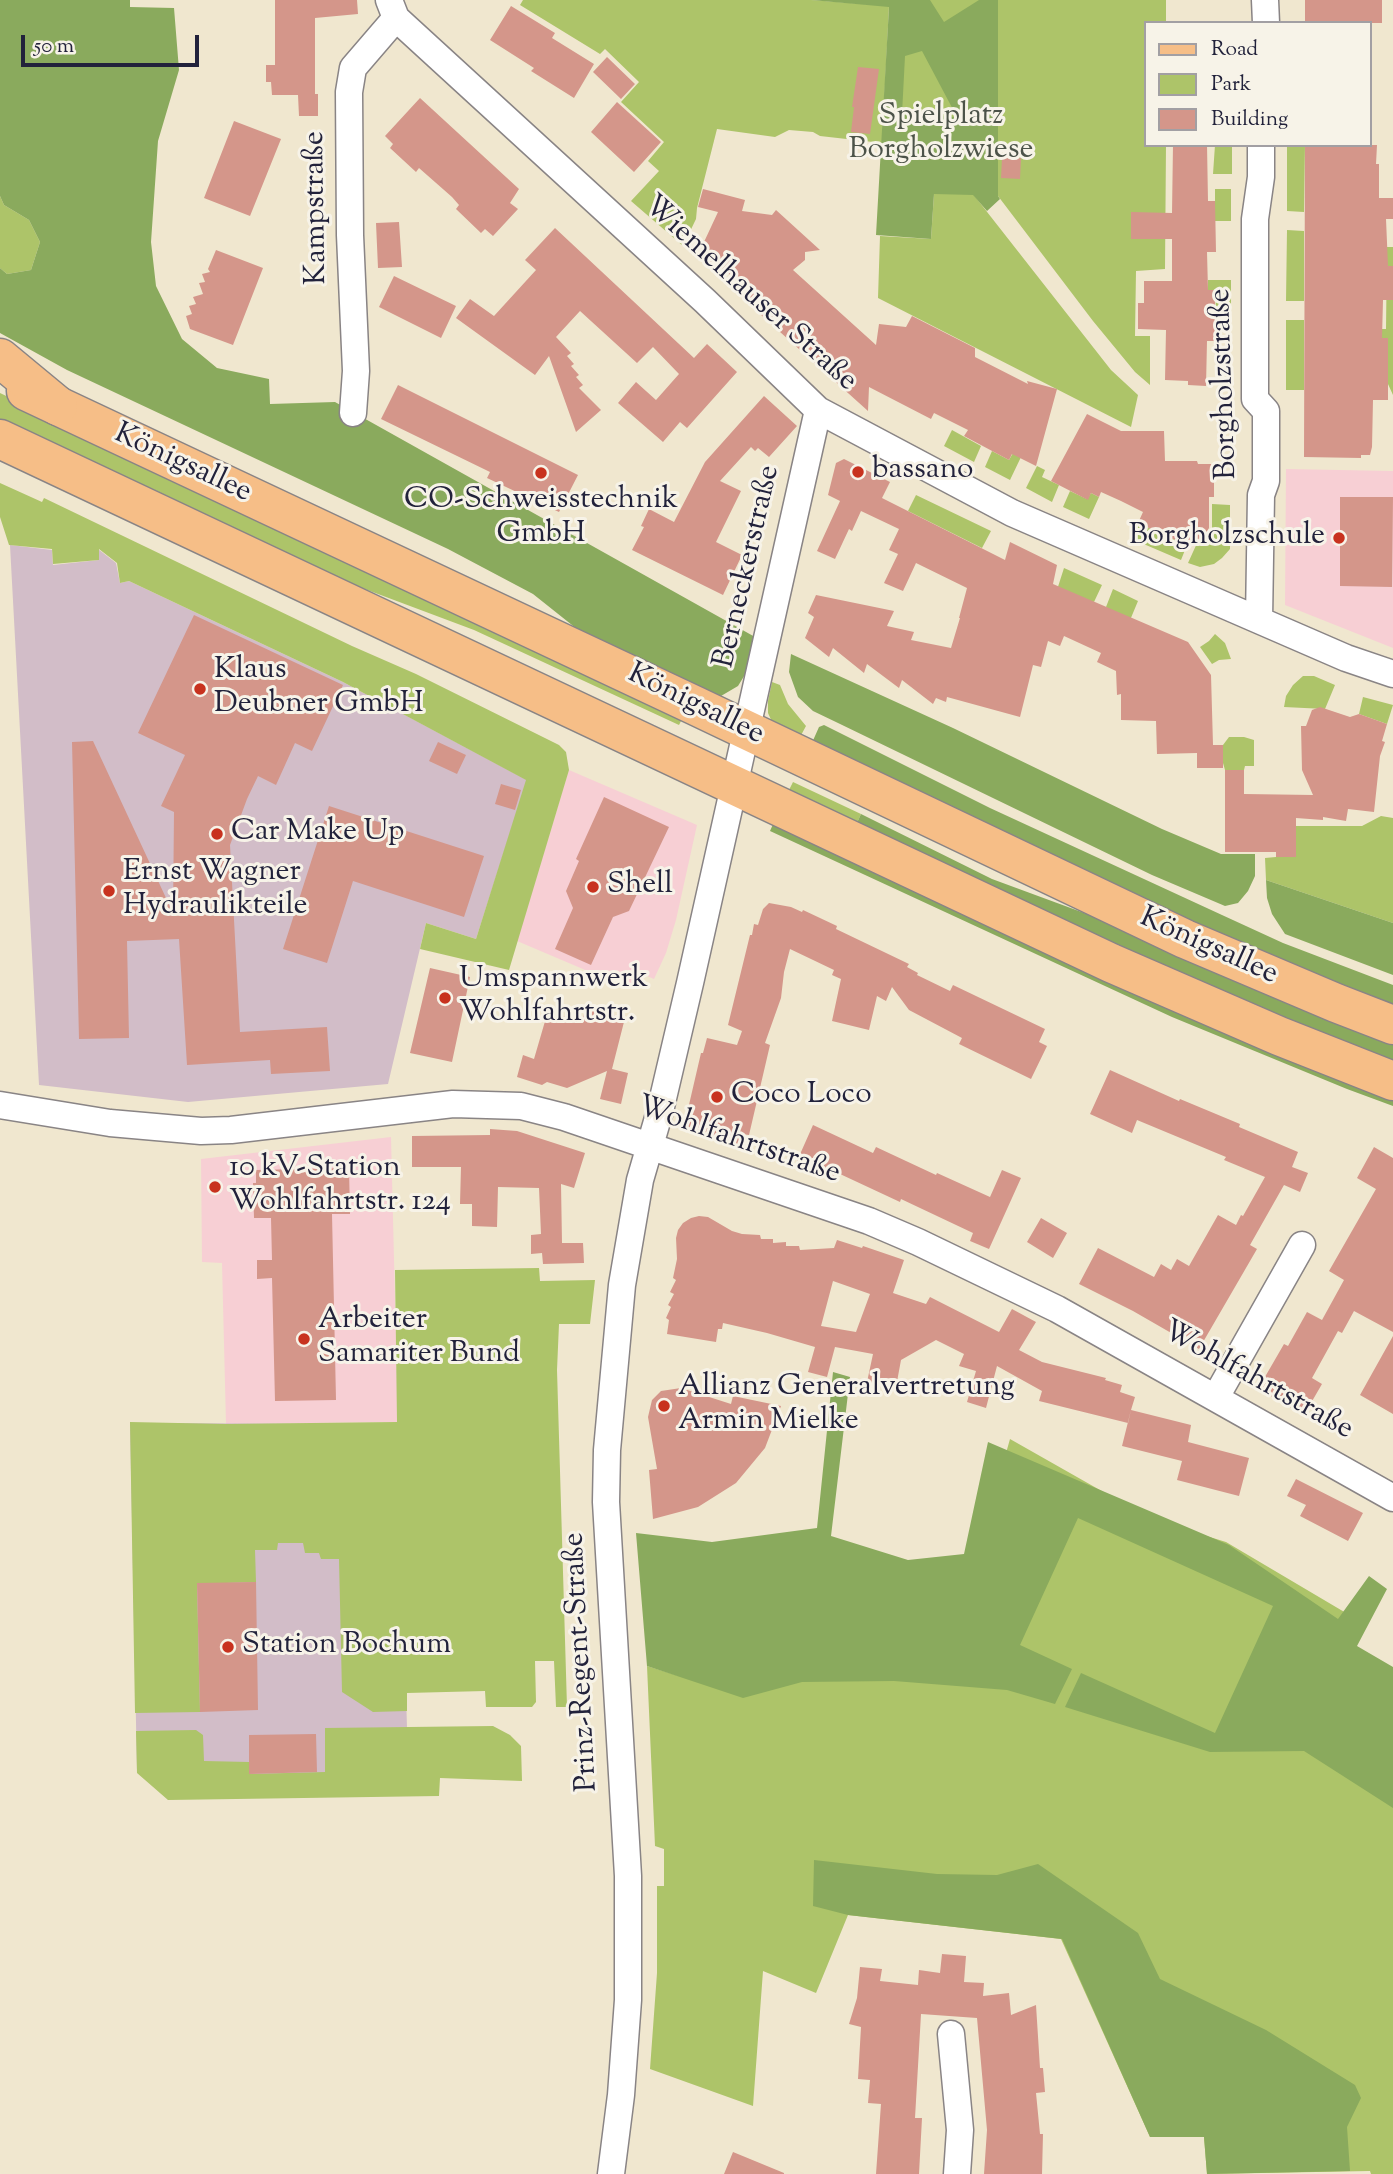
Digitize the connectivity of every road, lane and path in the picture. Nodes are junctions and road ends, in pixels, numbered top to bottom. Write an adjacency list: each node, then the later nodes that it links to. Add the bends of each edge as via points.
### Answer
1 (1265, 0): 3 (street)
2 (393, 9): 8 (street, Wiemelhauser Straße); 9 (street, Kampstraße, via 353,68 349,92 356,371)
3 (1266, 21)
4 (1261, 147): 11 (street, Borgholzstraße, via 1255,219 1255,399 1266,411 1266,481 1261,495)
5 (0, 358): 7 (main road)
6 (0, 379): 7 (main road, Königsallee)
7 (58, 406): 13 (main road, Königsallee)
8 (818, 410): 11 (street, Wiemelhauser Straße, via 1012,513); 13 (street, Berneckerstraße)
9 (353, 413)
10 (0, 439): 14 (main road, Königsallee)
11 (1259, 620): 12 (street, Wiemelhauser Straße)
12 (1393, 674)
13 (746, 730): 14 (street, Berneckerstraße); 15 (main road, Königsallee, via 1185,939)
14 (734, 784): 16 (main road, Königsallee, via 1111,962); 18 (street, Berneckerstraße)
15 (1393, 1024)
16 (1393, 1081)
17 (0, 1105): 18 (street, Wohlfahrtstraße, via 120,1125 201,1131 453,1104 497,1104 564,1118)
18 (649, 1148): 20 (street, Wohlfahrtstraße, via 869,1221 918,1242 1057,1309); 23 (street, Prinz-Regent-Straße, via 622,1284 607,1450 606,1502 628,1876 628,2000)
19 (1301, 1245): 20 (street)
20 (1216, 1397): 21 (street, Wohlfahrtstraße)
21 (1393, 1497)
22 (951, 2034): 24 (street, via 960,2130)
23 (611, 2174)
24 (957, 2174)

